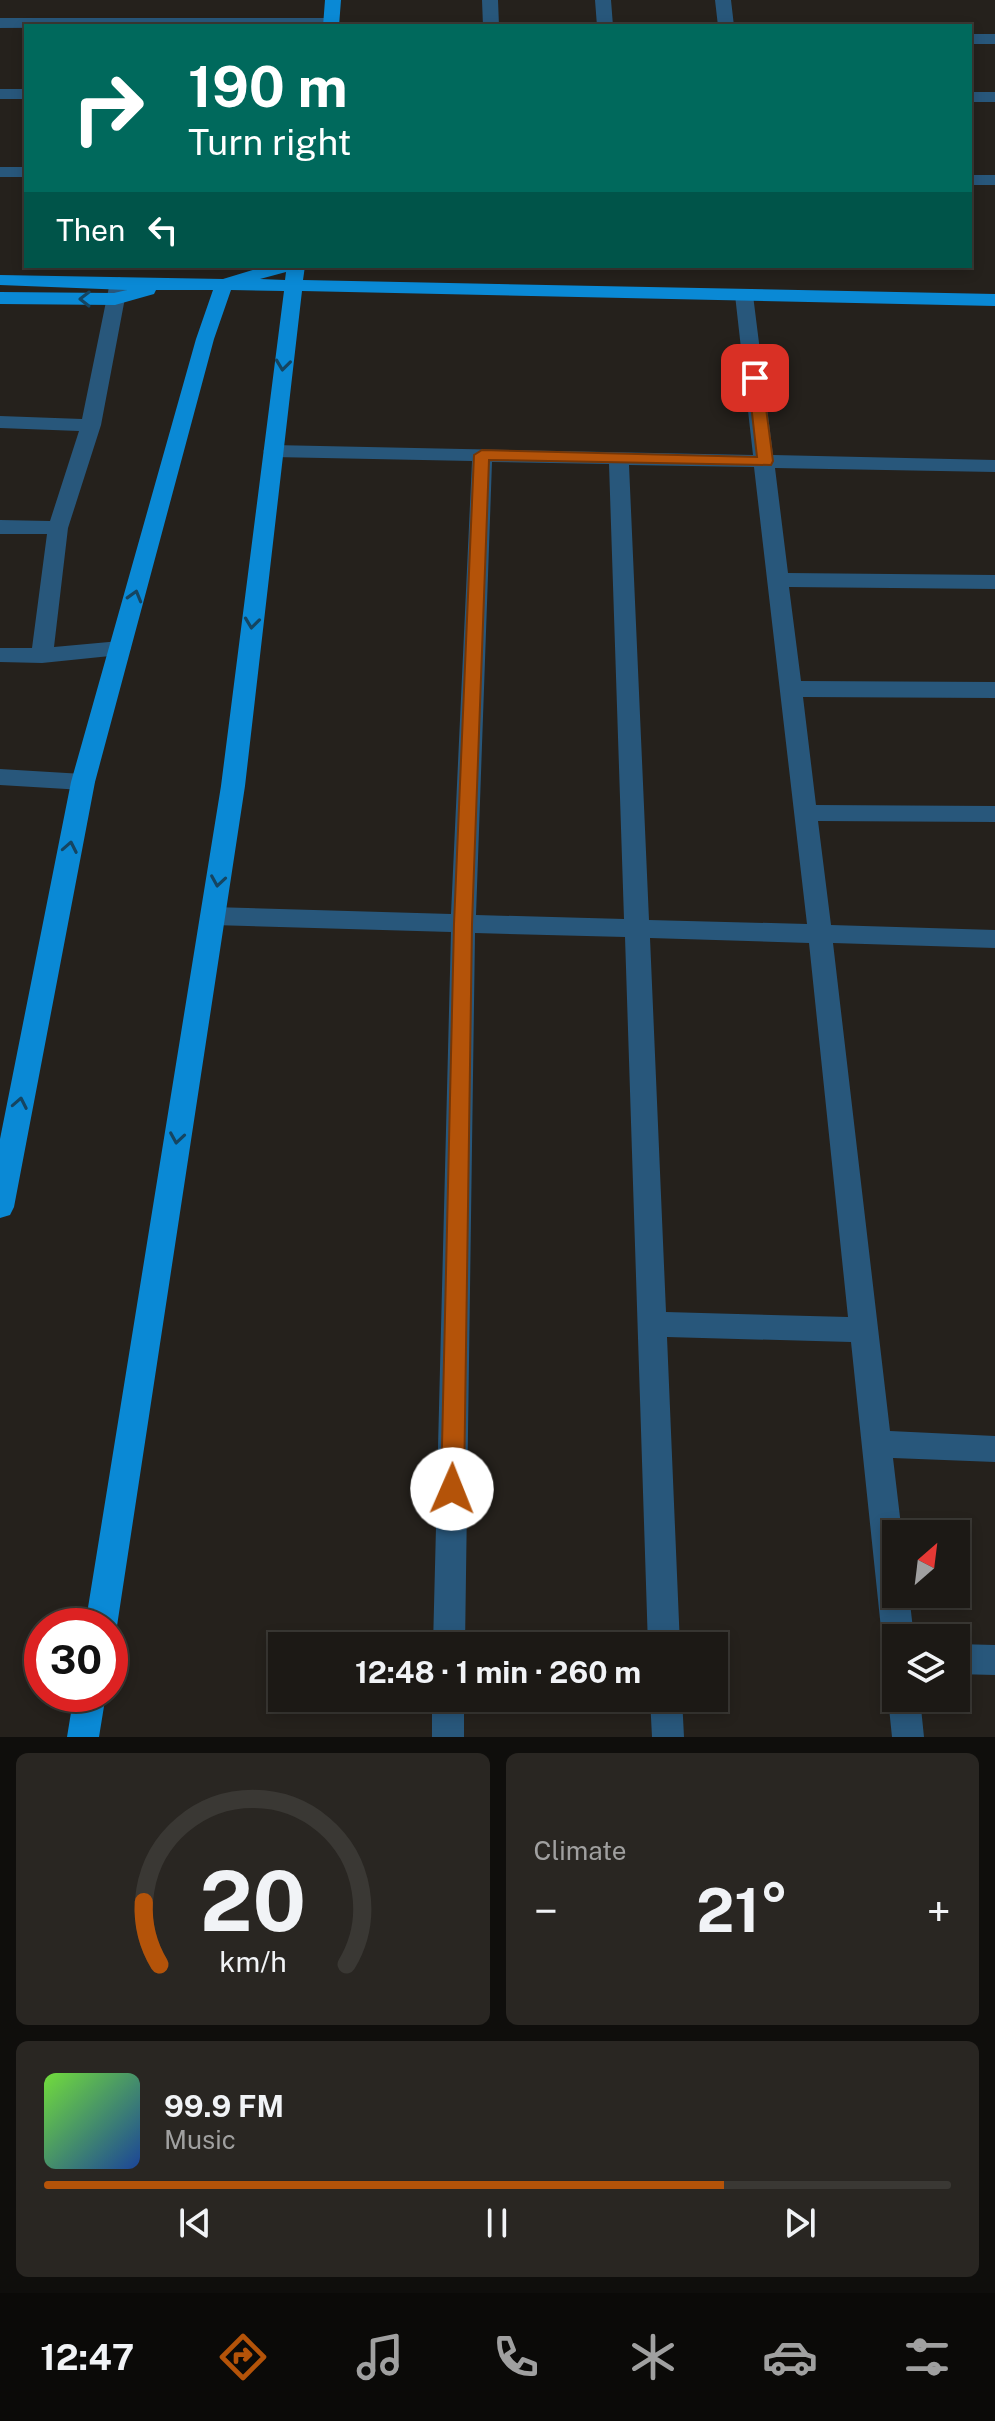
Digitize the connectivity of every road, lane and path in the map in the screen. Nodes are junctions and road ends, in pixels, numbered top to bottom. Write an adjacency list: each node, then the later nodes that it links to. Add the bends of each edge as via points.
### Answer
1 (333, 0): 7 (main road)
2 (490, 0): 8 (street)
3 (603, 0): 9 (street)
4 (723, 0): 10 (street)
5 (145, 20): 6 (street); 7 (street)
6 (0, 23)
7 (331, 24)
8 (491, 24)
9 (605, 24)
10 (726, 24)
11 (972, 39): 12 (street)
12 (995, 39)
13 (0, 94): 14 (street)
14 (24, 94)
15 (972, 97): 16 (street)
16 (995, 97)
17 (0, 172): 18 (street)
18 (24, 172)
19 (972, 180): 20 (street)
20 (995, 180)
21 (291, 273): 23 (main road); 25 (main road); 30 (main road, one-way to 30)
22 (0, 280): 24 (main road)
23 (224, 284): 24 (main road); 39 (main road, one-way to 23)
24 (117, 291): 26 (main road, one-way to 26); 29 (street)
25 (744, 295): 27 (main road); 33 (street)
26 (0, 298)
27 (995, 300)
28 (0, 422): 29 (street)
29 (91, 425): 36 (street)
30 (273, 451): 31 (street); 48 (main road, one-way to 48)
31 (482, 455): 32 (street); 49 (street)
32 (619, 458): 33 (street); 50 (street)
33 (765, 461): 34 (street); 37 (street)
34 (995, 466)
35 (0, 527): 36 (street)
36 (58, 528): 41 (street)
37 (779, 580): 38 (street); 42 (street)
38 (995, 582)
39 (120, 648): 41 (street); 45 (main road)
40 (0, 655): 41 (street)
41 (42, 656)
42 (792, 689): 43 (street); 46 (street)
43 (995, 690)
44 (0, 777): 45 (street)
45 (83, 782): 53 (main road, one-way to 45)
46 (806, 813): 47 (street); 51 (street)
47 (995, 814)
48 (213, 916): 49 (street); 58 (main road, one-way to 58)
49 (463, 924): 50 (street); 60 (street)
50 (637, 928): 51 (street); 54 (street)
51 (820, 934): 52 (street); 55 (street)
52 (995, 939)
53 (0, 1207)
54 (652, 1324): 55 (street); 61 (street)
55 (863, 1330): 56 (street)
56 (876, 1444): 57 (street); 59 (street)
57 (995, 1449)
58 (104, 1608)
59 (896, 1624)
60 (449, 1632)
61 (663, 1632)
62 (970, 1659): 63 (street)
63 (995, 1660)
64 (87, 1712): 68 (main road)
65 (448, 1712): 69 (street)
66 (667, 1712): 70 (street)
67 (905, 1712): 71 (street)
68 (83, 1737)
69 (448, 1737)
70 (668, 1737)
71 (908, 1737)

